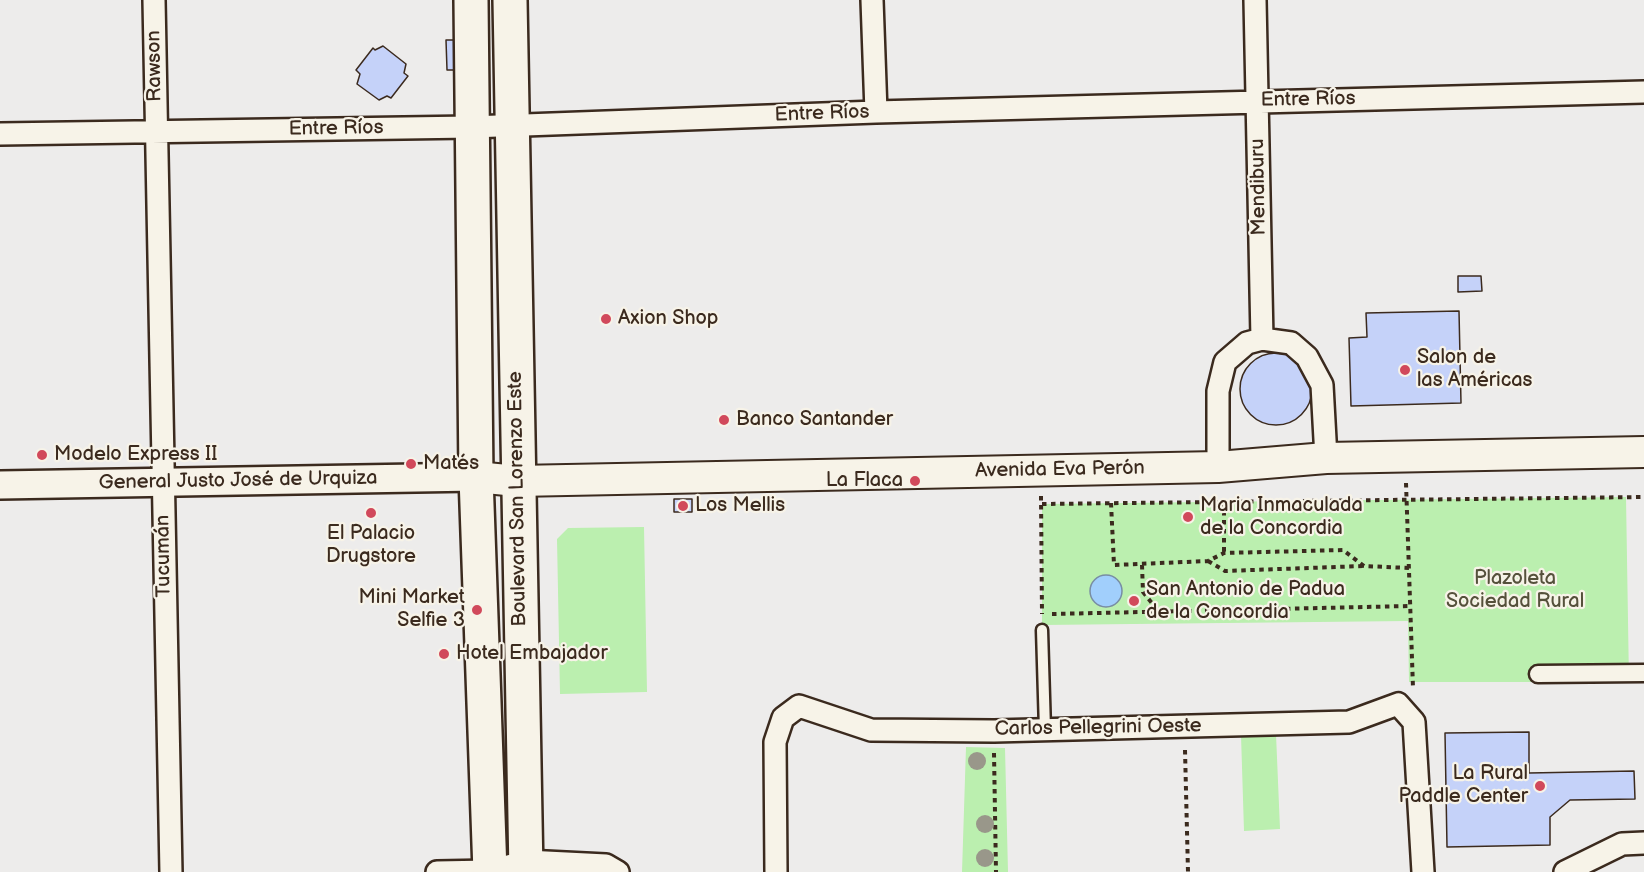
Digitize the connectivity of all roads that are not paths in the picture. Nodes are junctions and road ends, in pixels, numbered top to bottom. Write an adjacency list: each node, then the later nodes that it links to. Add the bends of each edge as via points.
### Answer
1 (154, 0): 11 (street, Rawson)
2 (471, 0): 10 (main road, Boulevard San Lorenzo Este)
3 (510, 0): 9 (main road, Boulevard San Lorenzo Este)
4 (872, 0): 8 (street)
5 (1255, 0): 7 (street, Mendiburu)
6 (1644, 92): 7 (street, Entre Ríos)
7 (1257, 101): 8 (street, Entre Ríos); 13 (street, Mendiburu)
8 (876, 112): 9 (street, Entre Ríos)
9 (510, 126): 10 (street, Entre Ríos); 18 (main road, Boulevard San Lorenzo Este)
10 (471, 127): 11 (street, Entre Ríos); 17 (main road, Boulevard San Lorenzo Este)
11 (156, 132): 12 (street, Entre Ríos); 19 (street, Tucumán)
12 (0, 134)
13 (1262, 339): 15 (street, via 1291,343 1307,357 1322,385); 16 (street, via 1247,343 1225,362 1218,391)
14 (1644, 452): 15 (main road, Avenida Eva Perón)
15 (1326, 458): 16 (main road, Avenida Eva Perón)
16 (1218, 467): 18 (main road, Avenida Eva Perón)
17 (476, 477): 18 (main road, Avenida Eva Perón); 19 (street, General Justo José de Urquiza); 27 (main road, Boulevard San Lorenzo Este)
18 (517, 480): 26 (main road, Boulevard San Lorenzo Este)
19 (162, 483): 20 (street, General Justo José de Urquiza); 28 (street, Tucumán)
20 (0, 485)
21 (1042, 630): 24 (lane)
22 (1644, 673): 23 (street)
23 (1538, 674)
24 (1045, 730): 31 (street, Carlos Pellegrini Oeste, via 871,730 799,706 783,718 775,742); 32 (street, Carlos Pellegrini Oeste, via 1349,722 1398,704 1414,722)
25 (1644, 843): 33 (street, via 1622,844)
26 (526, 866): 27 (street); 30 (street, via 606,865)
27 (490, 871): 29 (street)
28 (171, 872)
29 (436, 872)
30 (618, 872)
31 (776, 872)
32 (1423, 872)
33 (1565, 872)

